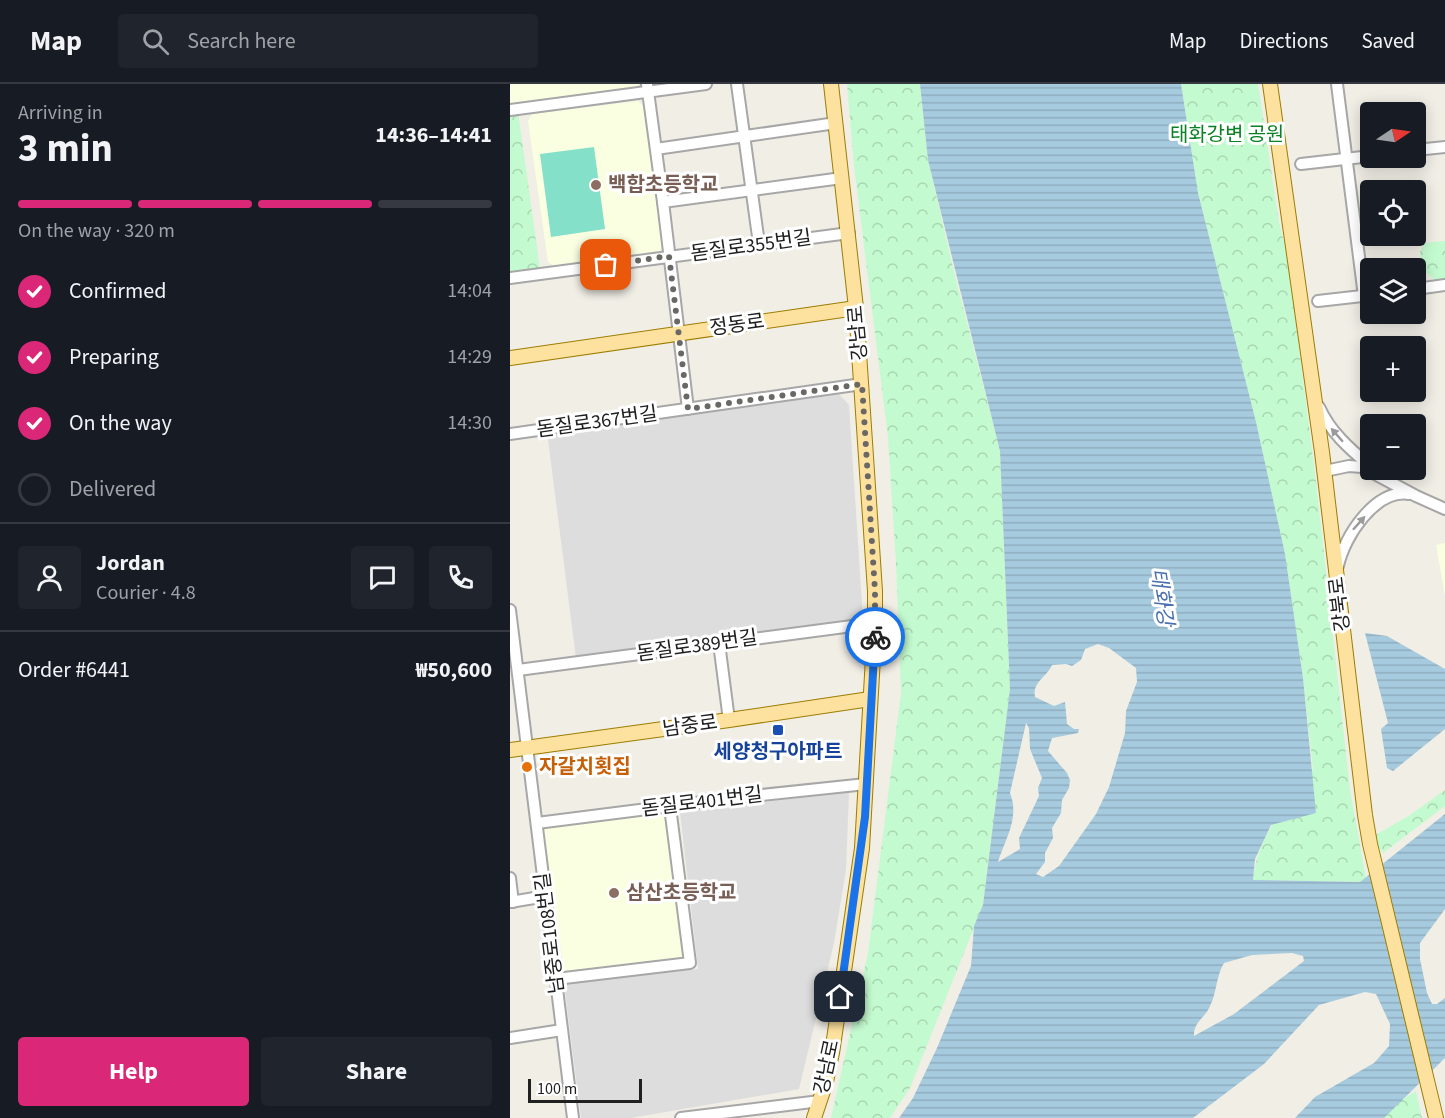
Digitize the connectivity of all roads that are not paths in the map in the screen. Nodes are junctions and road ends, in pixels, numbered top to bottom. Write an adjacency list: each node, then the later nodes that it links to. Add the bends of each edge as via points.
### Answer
1 (706, 84): 6 (street)
2 (737, 84): 9 (street)
3 (831, 84): 8 (main road, 강남로)
4 (1270, 84): 32 (main road, 강북로)
5 (1337, 84): 14 (street)
6 (648, 88): 7 (street); 11 (street)
7 (510, 110)
8 (836, 123): 9 (street); 16 (main road, 강남로)
9 (744, 136): 11 (street); 17 (street)
10 (1445, 147): 12 (street)
11 (656, 149): 18 (street)
12 (1426, 149)
13 (1360, 157): 14 (street)
14 (1346, 159): 15 (street); 22 (street)
15 (1301, 164)
16 (842, 178): 17 (street); 19 (main road, 강남로)
17 (752, 191): 18 (street); 20 (street)
18 (663, 202): 21 (street)
19 (849, 233): 20 (street, 돋질로355번길); 28 (main road, 강남로)
20 (759, 244): 21 (street, 돋질로355번길)
21 (669, 256): 23 (street, 돋질로355번길); 29 (street)
22 (1362, 258)
23 (510, 278)
24 (1445, 285): 25 (street)
25 (1426, 288)
26 (1360, 297): 27 (street)
27 (1318, 301)
28 (856, 308): 29 (main road, 정동로); 31 (main road, 강남로)
29 (677, 333): 30 (main road, 정동로); 33 (street)
30 (510, 358)
31 (862, 384): 33 (street, 돋질로367번길); 43 (main road, 강남로)
32 (1315, 395): 35 (street, one-way to 32, via 1323,417); 37 (main road, 강북로)
33 (688, 409): 34 (street, 돋질로367번길)
34 (510, 434)
35 (1360, 457)
36 (1360, 467): 37 (street)
37 (1325, 471): 41 (main road, 강북로)
38 (1388, 480): 39 (street)
39 (1416, 496): 40 (street); 41 (street, one-way to 39, via 1347,540 1363,518 1392,495)
40 (1445, 509)
41 (1336, 576): 65 (main road, 강북로, via 1370,844)
42 (510, 610): 45 (street, 남중로108번길)
43 (875, 623): 44 (street, 돋질로389번길); 46 (main road, 강남로)
44 (719, 643): 45 (street, 돋질로389번길); 47 (street)
45 (518, 670): 48 (street, 남중로108번길)
46 (870, 699): 47 (main road, 남중로); 50 (main road, 강남로)
47 (729, 720): 48 (main road, 남중로)
48 (528, 747): 49 (main road, 남중로); 52 (street, 남중로108번길)
49 (510, 750)
50 (866, 784): 51 (street, 돋질로401번길); 59 (main road, 강남로, via 862,848)
51 (670, 807): 52 (street, 돋질로401번길); 56 (street, via 690,963)
52 (537, 823): 54 (street, 남중로108번길)
53 (510, 878): 55 (street)
54 (546, 896): 55 (street); 56 (street, 남중로108번길)
55 (512, 902)
56 (556, 979): 57 (street, 남중로108번길)
57 (562, 1030): 58 (street); 61 (street, 남중로108번길)
58 (510, 1038)
59 (832, 1053): 60 (main road, 강남로); 64 (main road)
60 (820, 1101): 62 (street); 63 (main road, 강남로)
61 (573, 1118)
62 (686, 1118)
63 (814, 1118)
64 (821, 1118)
65 (1436, 1118)

